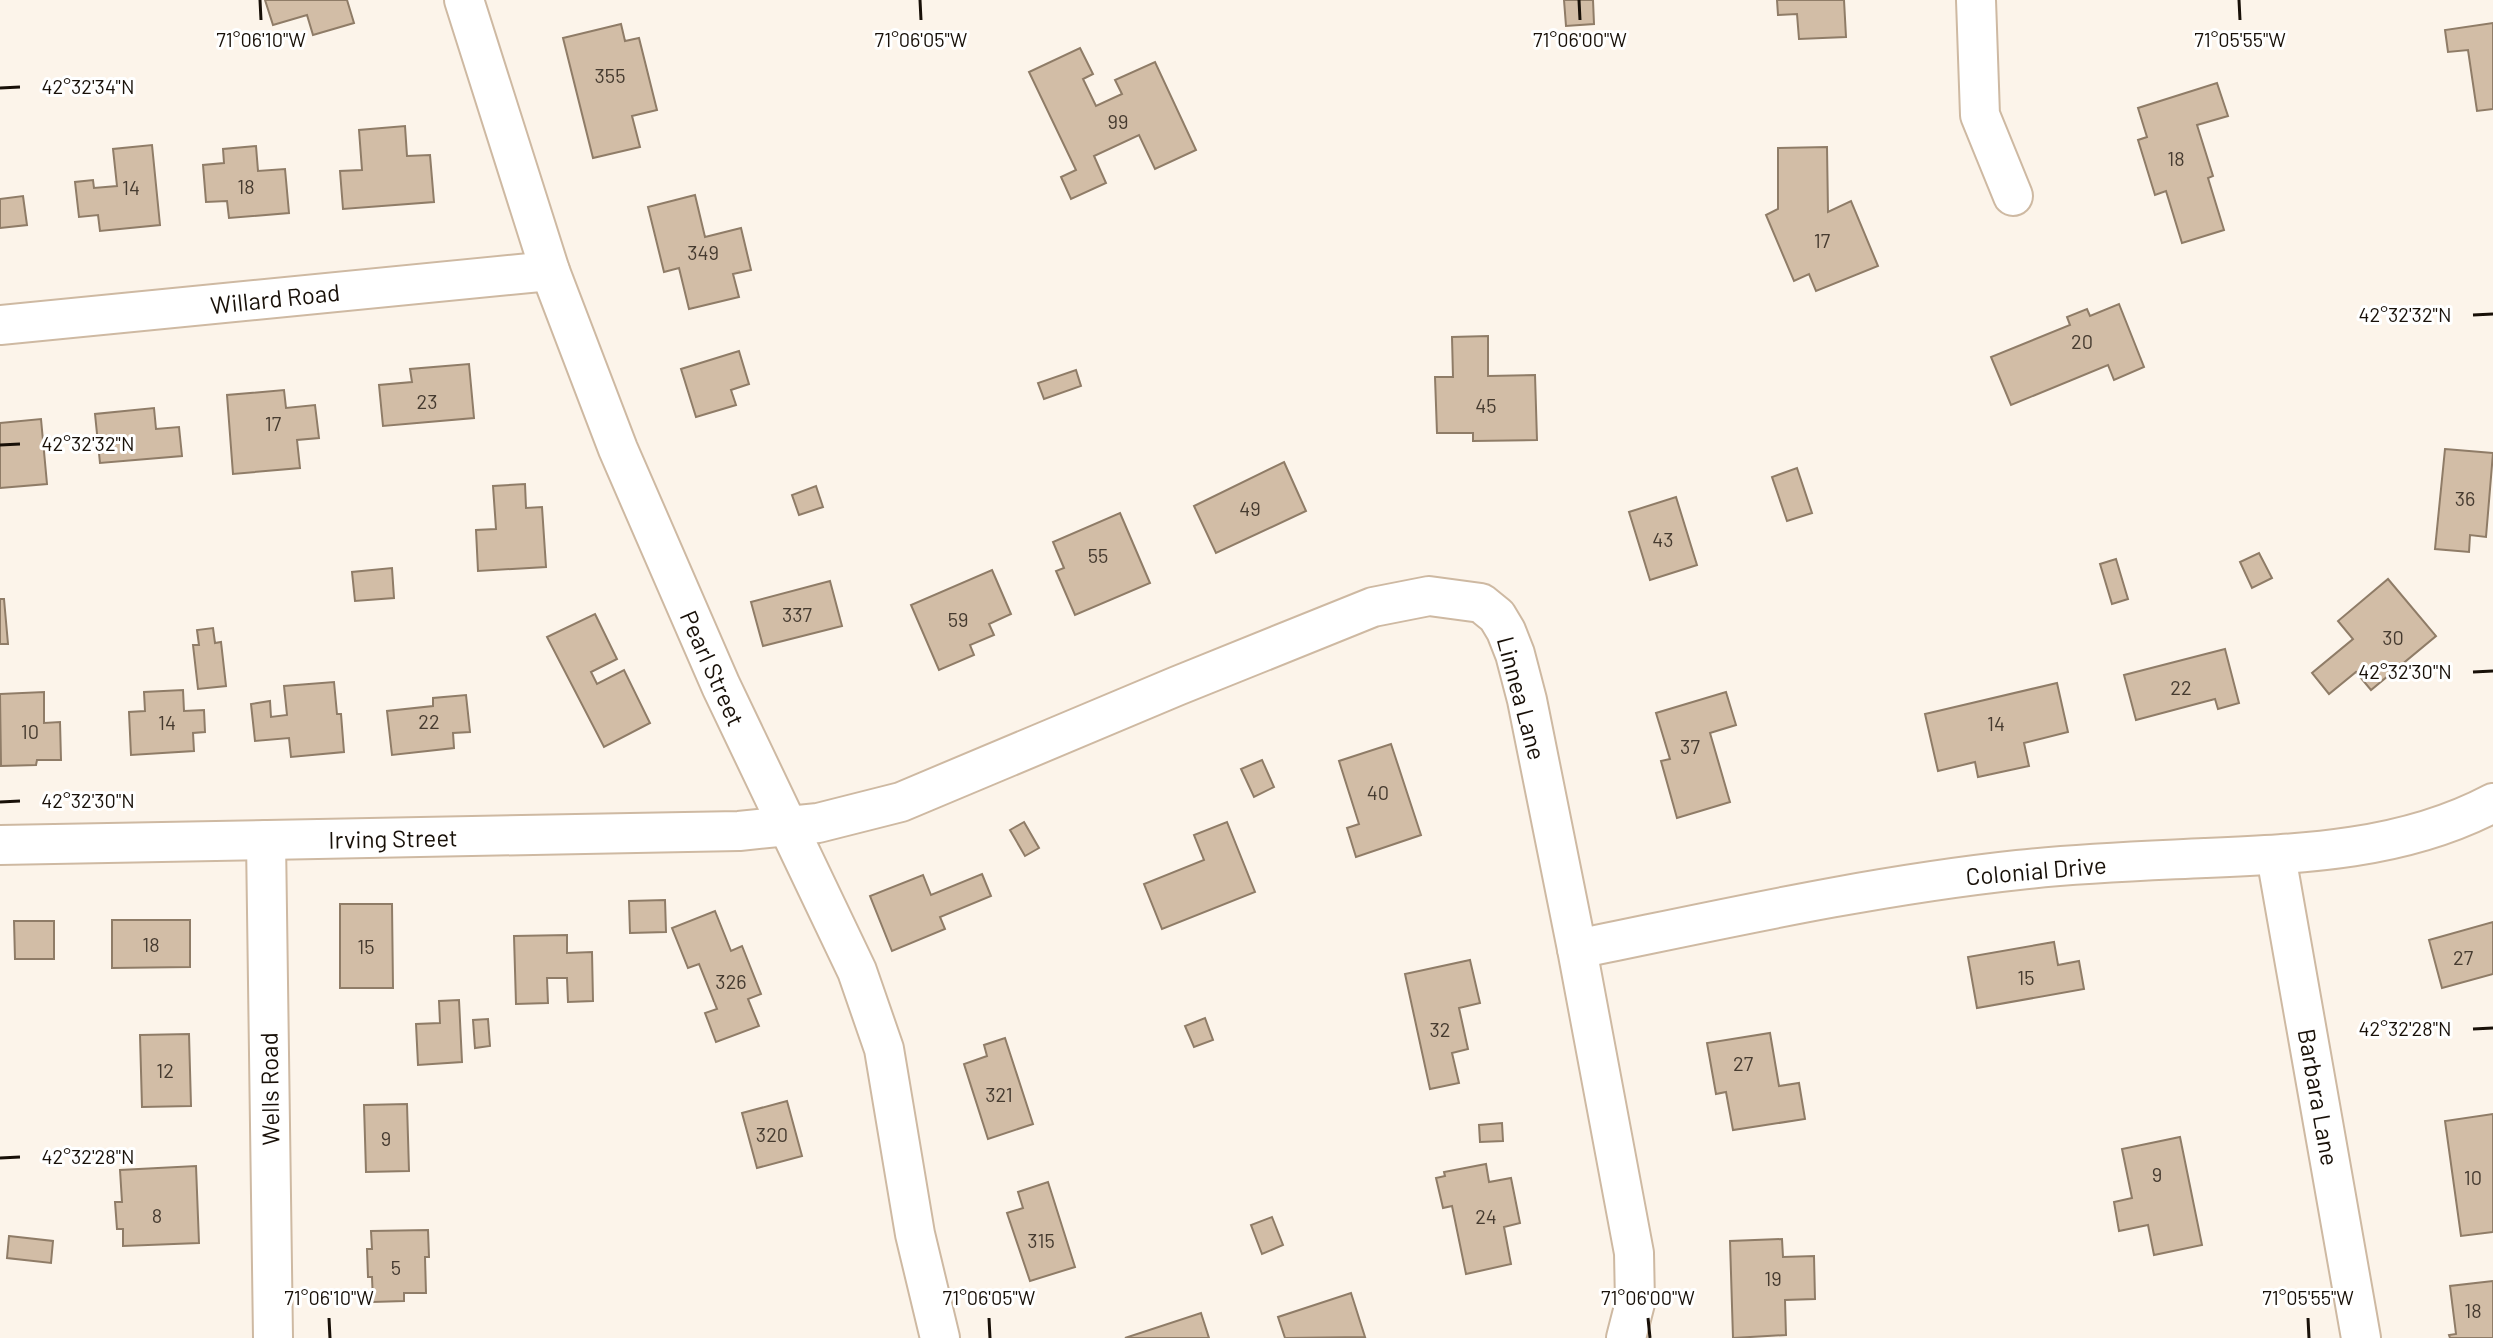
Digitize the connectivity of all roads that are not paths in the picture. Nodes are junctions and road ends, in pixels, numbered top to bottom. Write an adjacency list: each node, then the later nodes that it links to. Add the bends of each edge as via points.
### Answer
1 (464, 0): 4 (street, Pearl Street)
2 (1976, 0): 3 (street, via 1980,115)
3 (2013, 196)
4 (550, 271): 5 (street, Willard Road); 7 (street, Pearl Street, via 665,562)
5 (0, 325)
6 (2493, 803): 10 (street, Colonial Drive, via 2431,829 2376,843)
7 (785, 826): 8 (street, Irving Street); 11 (street, Linnea Lane, via 901,802 1373,607 1429,596 1456,598 1481,603 1497,616 1515,654); 13 (street, Pearl Street, via 877,1023 915,1234)
8 (266, 840): 9 (street, Irving Street); 12 (street, Wells Road)
9 (0, 845)
10 (2276, 856): 11 (street, Colonial Drive, via 2077,865 1936,880); 15 (street, Barbara Lane)
11 (1577, 949): 14 (street, Linnea Lane, via 1634,1253 1635,1303)
12 (273, 1338)
13 (940, 1338)
14 (1626, 1338)
15 (2361, 1338)

